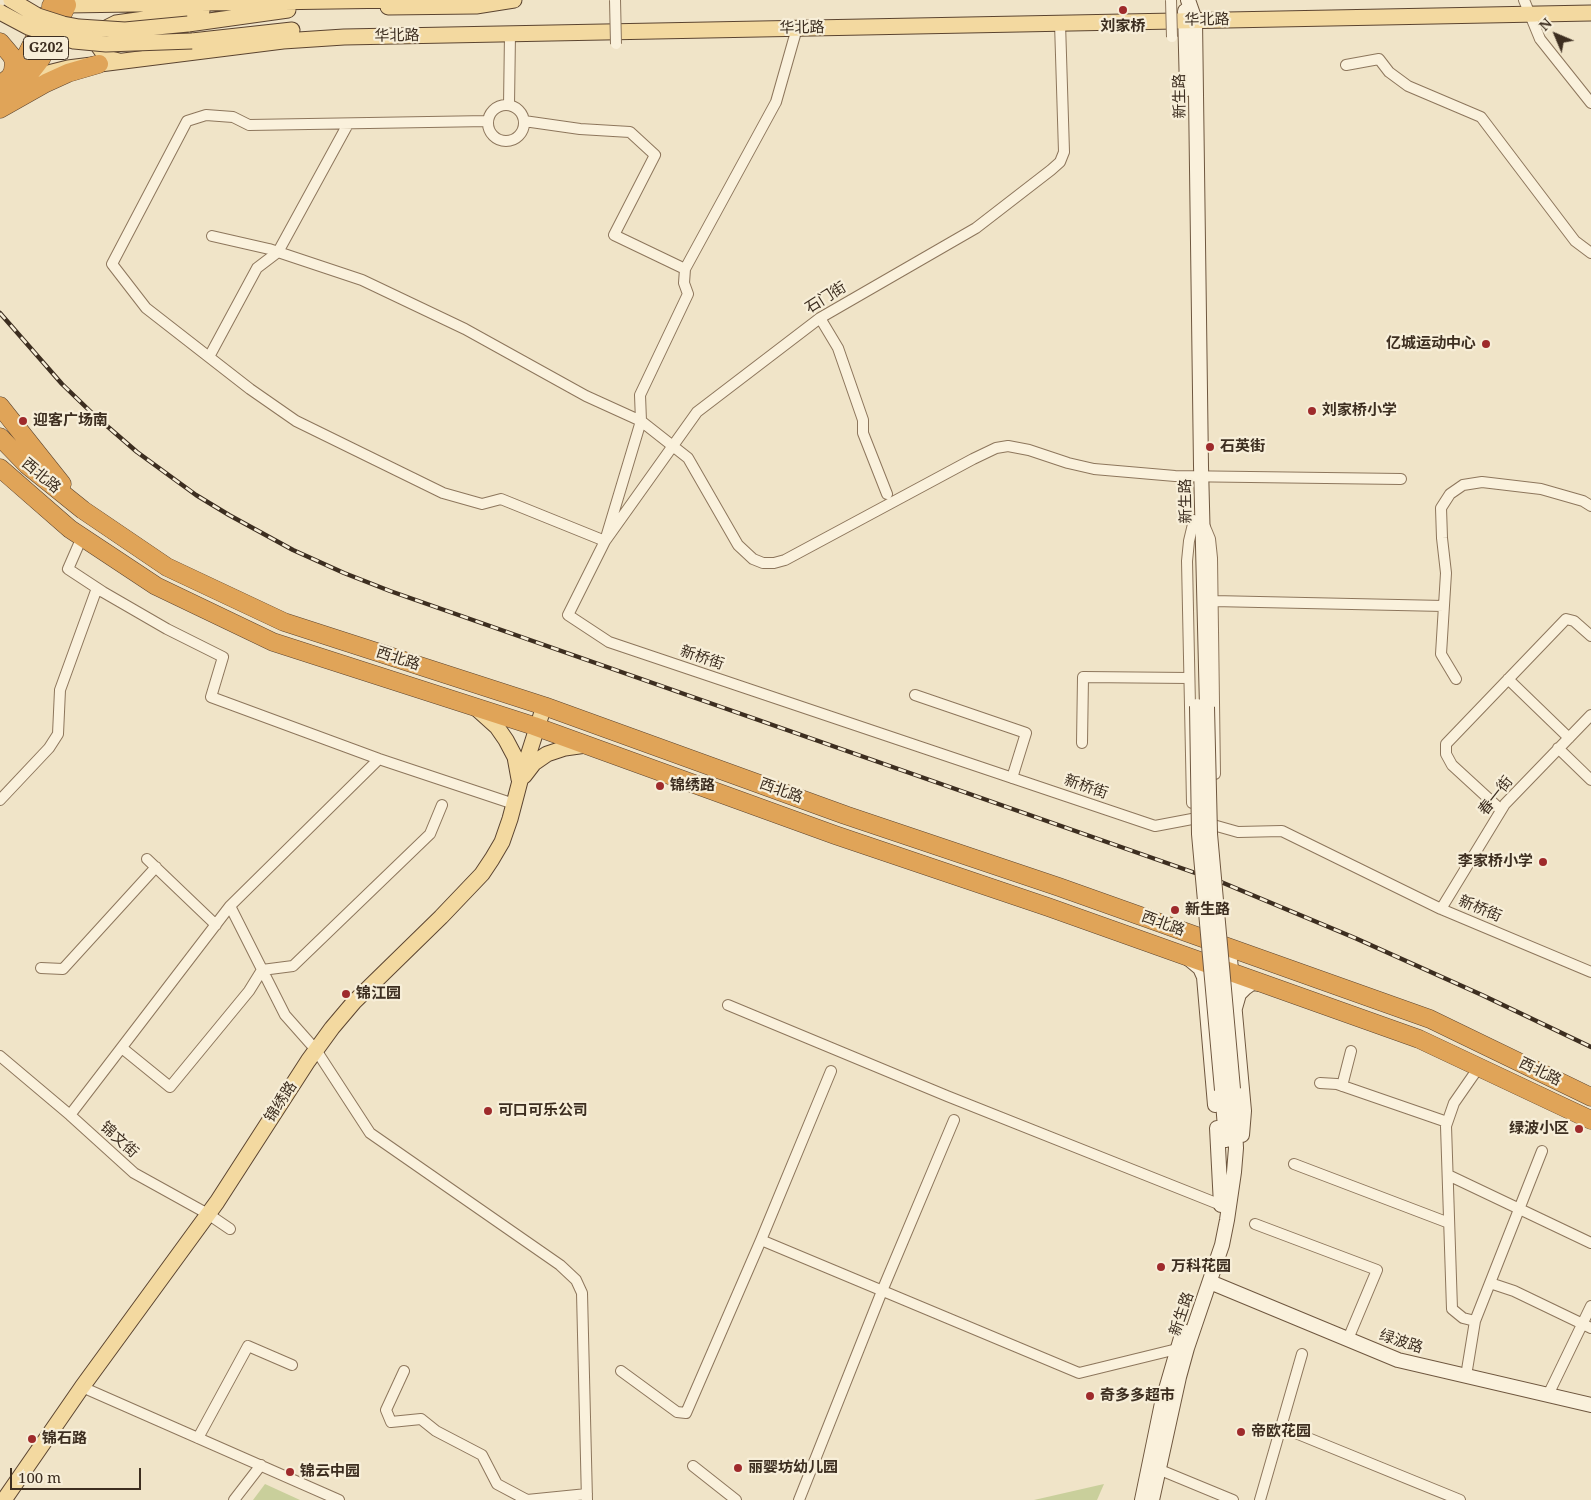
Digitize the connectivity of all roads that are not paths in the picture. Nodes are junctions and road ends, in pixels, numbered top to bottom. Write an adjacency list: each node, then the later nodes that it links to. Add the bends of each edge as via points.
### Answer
1 (11, 0): 3 (main road, bridge, via 38,16 63,24 125,30 281,11 476,6)
2 (401, 0): 10 (main road)
3 (514, 0)
4 (615, 0): 21 (street, bridge)
5 (1171, 0): 19 (street, bridge)
6 (1184, 0): 14 (main road, 新生路)
7 (1188, 0): 14 (main road, 新生路)
8 (57, 2): 9 (main road); 25 (highway, G202, via 31,47); 25 (highway, G202, via 41,59 27,77)
9 (102, 2): 10 (main road)
10 (272, 2): 22 (main road, via 116,23 103,32 99,47 107,58)
11 (1526, 7): 13 (main road, 华北路); 14 (main road, 华北路); 27 (street, via 1540,40)
12 (0, 12): 17 (main road, 华北路, bridge, via 28,28 74,42 106,44 192,41 343,27 485,26)
13 (1591, 13)
14 (1190, 20): 15 (main road, 华北路); 44 (main road, 新生路)
15 (1060, 23): 16 (main road, 华北路); 37 (street, 石门街, via 1064,152 1060,162 976,228)
16 (797, 28): 17 (main road, 华北路); 36 (street, via 776,102)
17 (548, 33): 18 (main road, 华北路)
18 (510, 34): 22 (main road, 华北路, via 292,40); 28 (street)
19 (1172, 38)
20 (0, 44): 25 (highway, G202, via 11,55)
21 (616, 44)
22 (121, 62): 23 (main road, 华北路)
23 (99, 64): 25 (main road, 华北路, via 48,73); 29 (highway, via 46,83)
24 (1346, 65): 35 (street, via 1379,60 1408,86 1480,117 1575,241)
25 (7, 74): 26 (highway, G202)
26 (0, 96)
27 (1591, 103)
28 (510, 105): 30 (street, via 493,110); 31 (street, via 520,111)
29 (0, 109)
30 (488, 121): 31 (street, via 491,133 506,141 517,137); 32 (street)
31 (524, 122): 36 (street, via 630,132 655,155 614,235)
32 (348, 124): 34 (street); 38 (street, via 248,125 234,117 206,116 187,121 112,264 146,308)
33 (212, 236): 34 (street)
34 (278, 252): 38 (street, via 257,268); 40 (street, via 362,280 465,329 586,396)
35 (1591, 253)
36 (685, 270): 40 (street, via 684,283 688,294 640,395)
37 (820, 318): 42 (street, 石门街, via 697,412); 46 (street, via 838,348 863,420 863,433)
38 (209, 357): 51 (street, via 296,421 443,493 482,504 501,499)
39 (0, 406): 48 (highway)
40 (641, 421): 42 (street); 51 (street)
41 (0, 437): 48 (highway, 西北路, via 27,465)
42 (673, 445): 44 (street, via 688,458 738,545 753,559 763,563 785,560 996,448 1018,447 1094,469); 51 (street, 石门街)
43 (0, 468): 50 (highway, 西北路)
44 (1198, 476): 45 (street); 49 (main road, 新生路)
45 (1401, 479)
46 (887, 494)
47 (1591, 506): 54 (street, via 1541,489 1482,482 1463,485 1450,494 1441,508 1446,573)
48 (83, 510): 61 (highway, 西北路, via 167,567 284,622)
49 (1198, 520): 53 (street, via 1210,539); 57 (street, via 1189,541 1187,561); 100 (main road, 新生路, bridge, via 1202,706 1199,834)
50 (82, 537): 52 (street, via 68,569); 62 (highway, 西北路, via 156,586 273,642)
51 (605, 541): 55 (street, 石门街)
52 (96, 588): 69 (street, via 223,657 211,697); 73 (street, via 60,690 58,734 50,748)
53 (1213, 601): 54 (street); 78 (street)
54 (1444, 606): 58 (street, via 1442,654)
55 (568, 615): 70 (street, 新桥街, via 609,642)
56 (1591, 636): 59 (street, via 1574,621 1566,619)
57 (1189, 678): 66 (street, via 1083,677); 77 (street)
58 (1456, 679)
59 (1508, 680): 65 (street); 76 (street, via 1446,744 1446,754 1452,765)
60 (915, 695): 70 (street, via 1026,733)
61 (544, 706): 64 (main road, 锦绣路); 85 (highway, 西北路, via 836,812 1059,887)
62 (475, 707): 64 (highway, 西北路); 71 (main road, via 506,740 515,757)
63 (1591, 715): 65 (street, 春一街)
64 (537, 727): 67 (highway, 西北路); 71 (main road, 锦绣路)
65 (1569, 738): 68 (street, 春一街)
66 (1082, 743)
67 (586, 745): 71 (main road, via 547,754 534,763); 85 (highway, 西北路, via 835,835 1186,956)
68 (1558, 748): 72 (street); 76 (street, 春一街)
69 (379, 758): 74 (street); 82 (street)
70 (1012, 778): 77 (street, 新桥街, via 1155,826)
71 (520, 780): 74 (main road, 锦绣路)
72 (1591, 780)
73 (0, 800)
74 (514, 804): 93 (main road, 锦绣路, via 502,842 482,874 354,1002)
75 (442, 805): 87 (street, via 430,834 293,966)
76 (1501, 810): 83 (street, 春一街)
77 (1192, 819): 78 (street, 新桥街)
78 (1216, 827): 83 (street, 新桥街, via 1238,832 1282,831)
79 (1198, 847): 85 (street, bridge, via 1199,895)
80 (147, 859): 81 (street)
81 (156, 867): 84 (street); 86 (street, via 62,969)
82 (230, 906): 84 (street); 87 (street)
83 (1441, 909): 88 (street, 新桥街)
84 (216, 925): 92 (street)
85 (1219, 964): 89 (highway, 西北路); 91 (main road); 101 (highway, 西北路, via 1266,961 1430,1019); 110 (main road)
86 (41, 968)
87 (262, 970): 92 (street, via 250,991 170,1087); 93 (street, via 285,1015)
88 (1591, 972)
89 (1263, 984): 91 (main road, via 1252,983 1245,988); 96 (highway, 西北路, via 1419,1039)
90 (728, 1005): 110 (street)
91 (1234, 1011): 108 (main road, via 1244,1111 1241,1148)
92 (122, 1048): 102 (street)
93 (316, 1050): 112 (main road, 锦绣路); 139 (street, via 370,1133 560,1265 576,1280 582,1293)
94 (1351, 1051): 99 (street)
95 (0, 1056): 102 (street, 锦文街)
96 (1479, 1067): 104 (highway, 西北路); 105 (street, via 1454,1103)
97 (831, 1070): 116 (street)
98 (1320, 1083): 99 (street)
99 (1342, 1086): 105 (street)
100 (1227, 1090): 108 (main road, 新生路, via 1236,1148); 110 (main road, 新生路)
101 (1591, 1097)
102 (70, 1115): 112 (street, 锦文街, via 134,1173)
103 (954, 1120): 120 (street)
104 (1591, 1120)
105 (1447, 1122): 109 (street)
106 (1542, 1151): 111 (street)
107 (1294, 1164): 113 (street)
108 (1234, 1172): 118 (main road, 新生路, via 1227,1220)
109 (1448, 1175): 111 (street); 113 (street)
110 (1221, 1205): 125 (main road, 新生路, via 1213,1242)
111 (1519, 1209): 117 (street); 119 (street)
112 (208, 1214): 115 (street, 锦文街); 131 (main road, 锦绣路)
113 (1449, 1223): 122 (street, via 1452,1309 1463,1318)
114 (1255, 1224): 124 (street, via 1377,1270)
115 (230, 1229)
116 (761, 1240): 120 (street); 129 (street, via 686,1413 677,1412)
117 (1591, 1243)
118 (1210, 1282): 124 (main road, 绿波路); 138 (main road, 新生路, via 1181,1370)
119 (1490, 1282): 122 (street); 123 (street)
120 (882, 1291): 125 (street, via 1078,1373); 144 (street)
121 (1591, 1306): 123 (street)
122 (1476, 1321): 130 (street)
123 (1587, 1326): 132 (street)
124 (1348, 1339): 130 (main road, 绿波路, via 1398,1360)
125 (1177, 1349): 138 (main road, 新生路, via 1162,1403)
126 (1302, 1354): 134 (street)
127 (292, 1365): 135 (street, via 248,1346)
128 (404, 1371): 139 (street, via 386,1410 391,1422 421,1419 436,1432 482,1455 497,1484 527,1500)
129 (621, 1371)
130 (1466, 1376): 132 (main road, 绿波路)
131 (82, 1387): 135 (street); 140 (main road, 锦绣路)
132 (1548, 1396): 133 (main road, 绿波路)
133 (1591, 1406)
134 (1281, 1427): 148 (street); 149 (street)
135 (198, 1438): 136 (street)
136 (261, 1465): 141 (street); 142 (street)
137 (693, 1466): 143 (street)
138 (1155, 1468): 145 (main road, 新生路); 146 (main road, 新生路); 147 (street)
139 (587, 1497)
140 (4, 1500)
141 (234, 1500)
142 (339, 1500)
143 (736, 1500)
144 (799, 1500)
145 (1142, 1500)
146 (1152, 1500)
147 (1233, 1500)
148 (1260, 1500)
149 (1460, 1500)

